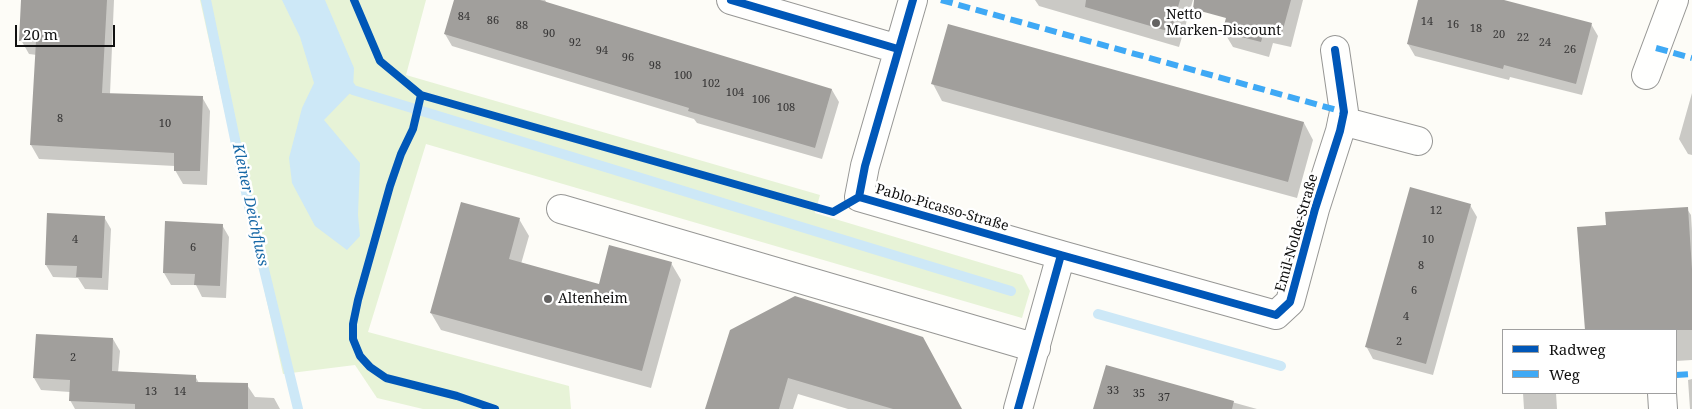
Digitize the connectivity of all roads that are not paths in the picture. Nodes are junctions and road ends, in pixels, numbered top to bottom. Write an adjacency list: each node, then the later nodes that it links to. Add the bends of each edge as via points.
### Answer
1 (732, 0): 4 (street)
2 (913, 0): 4 (street, Pablo-Picasso-Straße)
3 (1674, 0): 6 (street)
4 (898, 49): 10 (street, Pablo-Picasso-Straße, via 858,197)
5 (1335, 50): 7 (street, Emil-Nolde-Straße, via 1344,112)
6 (1646, 76)
7 (1342, 121): 8 (street); 10 (street, Emil-Nolde-Straße, via 1290,302 1276,316)
8 (1418, 141)
9 (561, 209): 11 (street)
10 (1061, 255): 11 (street)
11 (1036, 348): 13 (street)
12 (1662, 394): 14 (street)
13 (1018, 409)
14 (1664, 409)

